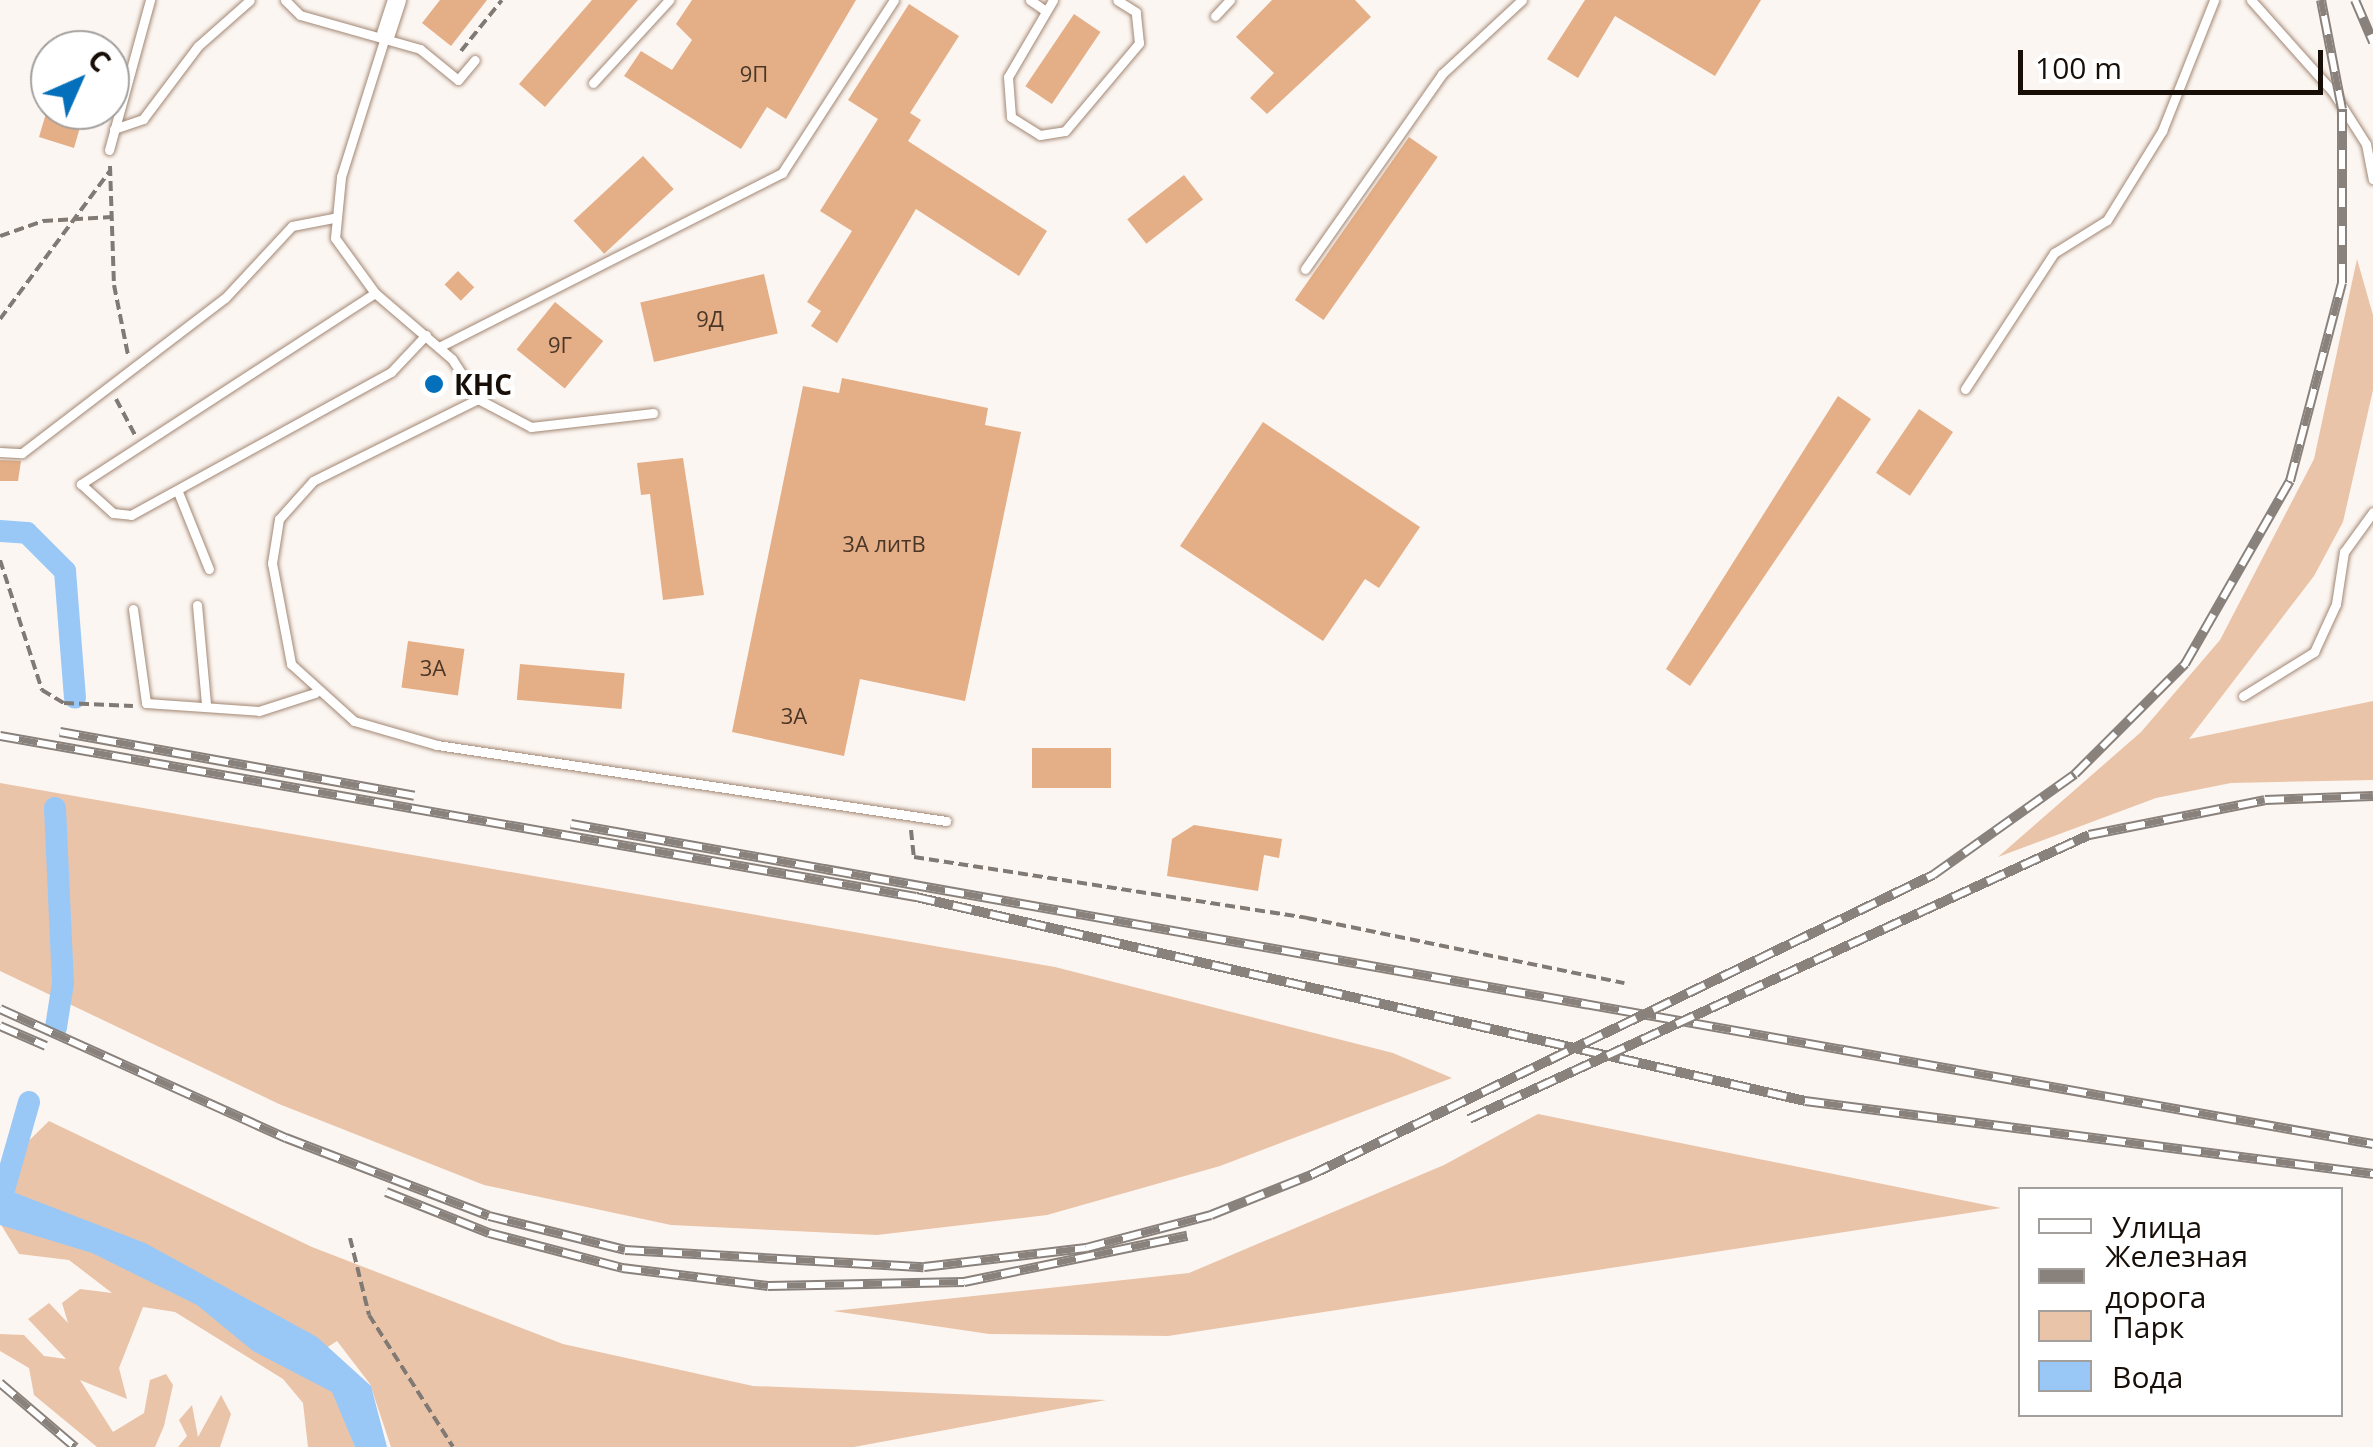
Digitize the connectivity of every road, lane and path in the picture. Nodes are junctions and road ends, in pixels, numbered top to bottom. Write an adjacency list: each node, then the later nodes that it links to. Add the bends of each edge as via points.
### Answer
1 (150, 0): 20 (lane)
2 (250, 0): 22 (lane, via 198,46 143,119)
3 (285, 0): 17 (lane, via 300,15)
4 (397, 0): 17 (street)
5 (502, 0): 19 (path)
6 (669, 0): 21 (lane)
7 (894, 0): 35 (lane, via 782,173)
8 (1030, 0): 15 (lane)
9 (1053, 0): 15 (lane)
10 (1118, 0): 15 (lane, via 1136,12 1139,43 1065,131 1040,135 1011,117 1008,77)
11 (1230, 0): 16 (lane)
12 (1522, 0): 31 (lane, via 1442,74)
13 (2214, 0): 38 (lane, via 2162,131 2107,220 2054,253)
14 (2251, 0): 26 (lane, via 2332,92 2366,144)
15 (1046, 10)
16 (1215, 16)
17 (386, 34): 19 (lane); 28 (lane)
18 (475, 60): 19 (lane, via 458,80)
19 (446, 70)
20 (130, 72)
21 (593, 82)
22 (130, 124)
23 (114, 130): 24 (lane)
24 (109, 150): 25 (path)
25 (110, 171): 27 (path); 29 (path)
26 (2373, 180)
27 (112, 217): 29 (path); 36 (path)
28 (333, 218): 32 (lane, via 335,238); 36 (lane, via 292,226 225,298)
29 (70, 219): 30 (path); 33 (path)
30 (0, 236)
31 (1305, 269)
32 (374, 293): 34 (lane); 41 (lane)
33 (0, 319)
34 (426, 335): 35 (lane); 43 (lane, via 391,372)
35 (438, 347): 39 (lane)
36 (130, 364): 37 (lane)
37 (108, 383): 41 (path); 42 (lane, via 22,453)
38 (1965, 390)
39 (478, 398): 40 (lane, via 530,427); 49 (lane, via 313,481 279,519 276,616 292,664)
40 (653, 413)
41 (140, 444): 43 (lane, via 81,484 113,512 131,514)
42 (0, 452)
43 (178, 492): 46 (lane)
44 (2373, 512): 50 (lane, via 2344,552 2336,604 2314,652)
45 (0, 560): 51 (path, via 42,690 64,703)
46 (209, 569)
47 (196, 605): 52 (lane)
48 (134, 610): 51 (lane)
49 (315, 693): 52 (lane, via 259,711); 53 (lane, via 354,720 437,744)
50 (2243, 696)
51 (146, 703): 52 (lane)
52 (206, 704)
53 (909, 816): 54 (lane); 55 (path, via 914,858 1307,918)
54 (946, 821)
55 (1624, 982)
56 (350, 1238): 57 (path, via 369,1315)
57 (453, 1447)

